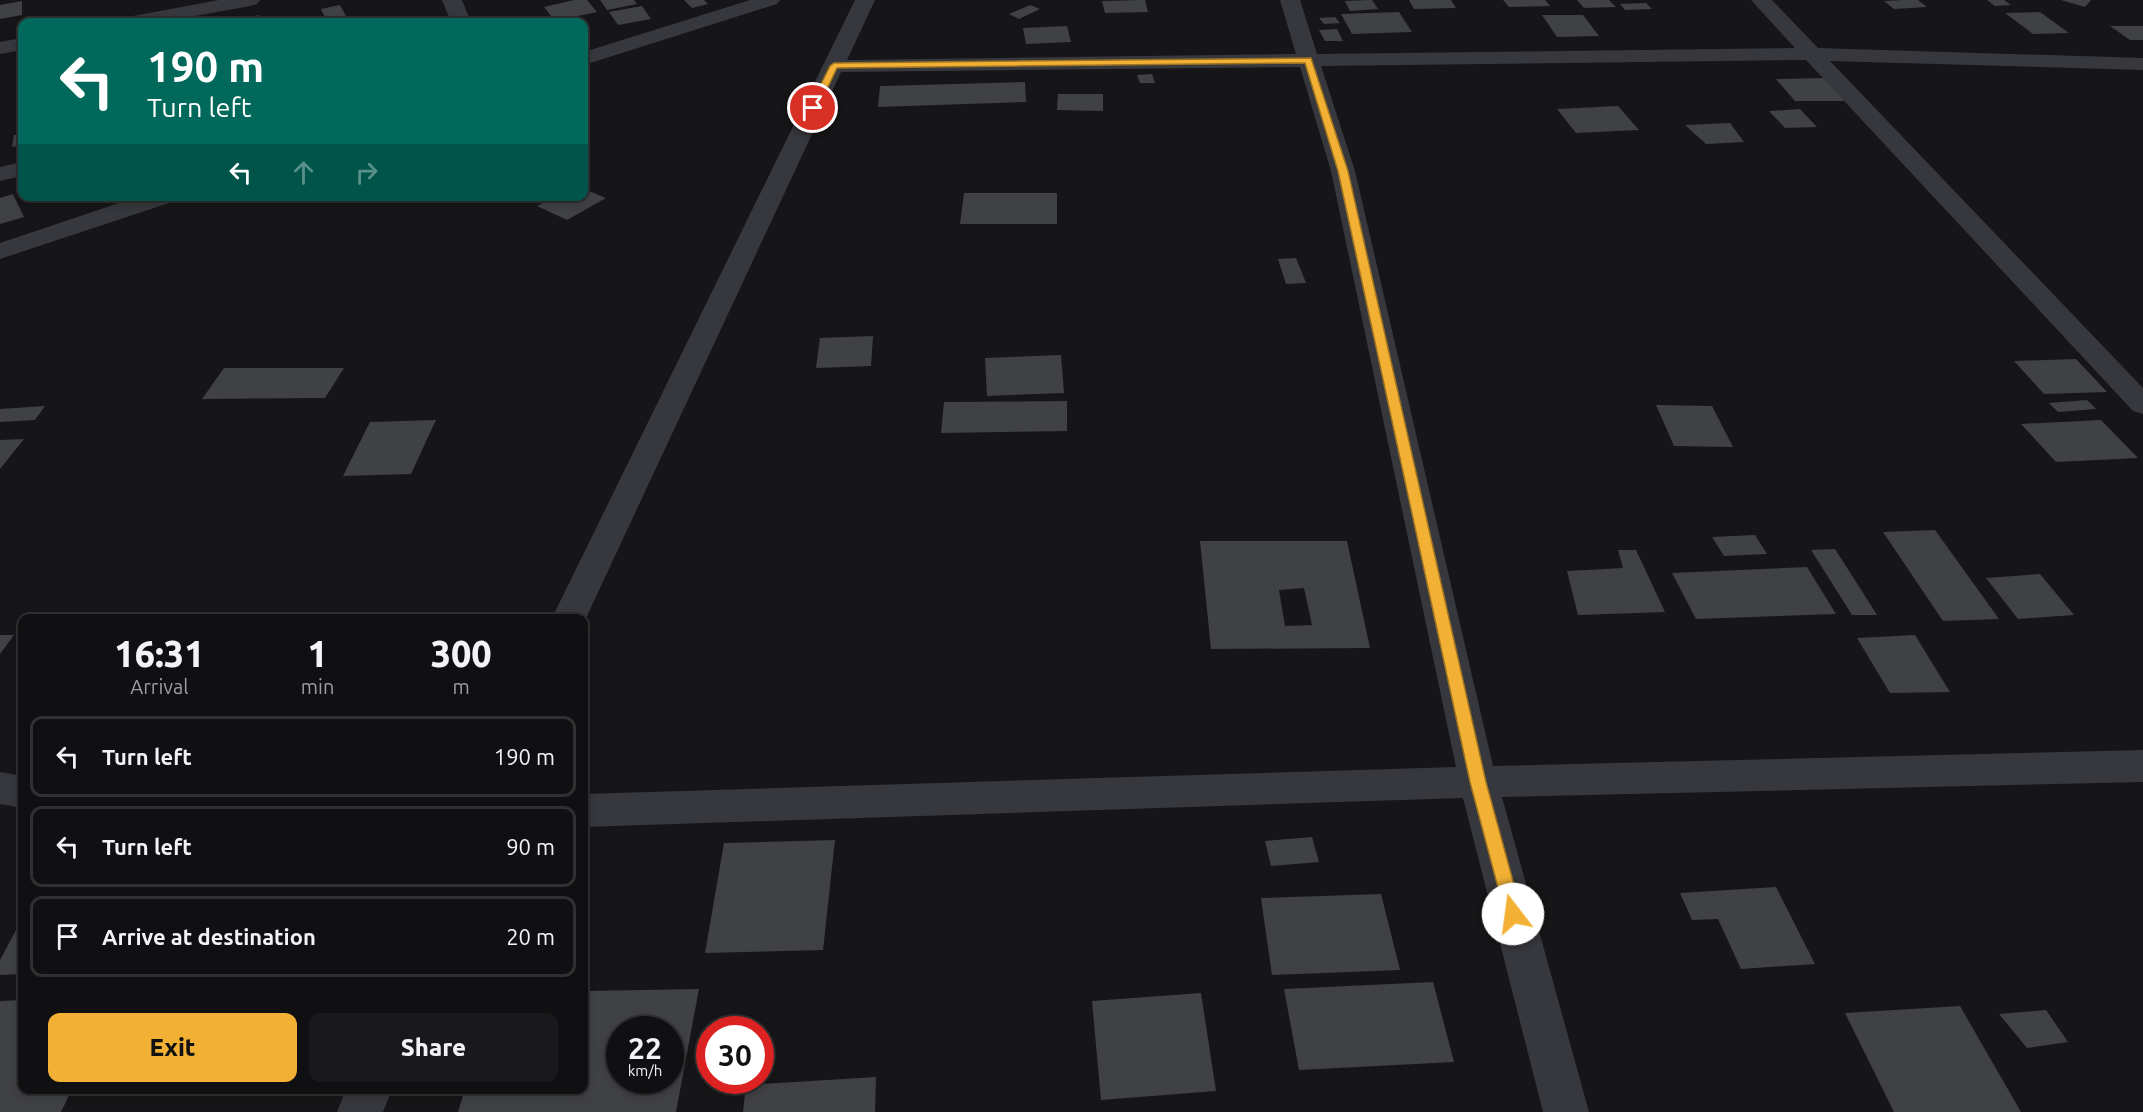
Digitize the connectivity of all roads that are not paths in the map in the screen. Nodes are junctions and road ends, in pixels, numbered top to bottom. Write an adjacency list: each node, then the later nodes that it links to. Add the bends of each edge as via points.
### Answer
1 (250, 0): 7 (street)
2 (452, 0): 8 (street)
3 (865, 0): 17 (street)
4 (1290, 0): 15 (street)
5 (1761, 0): 13 (street)
6 (759, 2): 9 (street)
7 (155, 18)
8 (459, 18)
9 (638, 41): 12 (street); 14 (street)
10 (18, 45): 11 (street)
11 (0, 48)
12 (588, 51)
13 (1811, 54): 15 (street); 16 (street); 22 (street)
14 (588, 58)
15 (1308, 60): 17 (street); 25 (street, via 1343,171)
16 (2143, 64)
17 (834, 66): 23 (street)
18 (18, 170): 19 (street)
19 (0, 174)
20 (151, 201): 21 (street)
21 (0, 251)
22 (2143, 405)
23 (571, 614)
24 (2143, 766): 25 (street)
25 (1478, 782): 28 (street); 31 (street)
26 (0, 788): 27 (street)
27 (18, 791)
28 (588, 811)
29 (367, 1094): 30 (street)
30 (360, 1112)
31 (1566, 1112)

